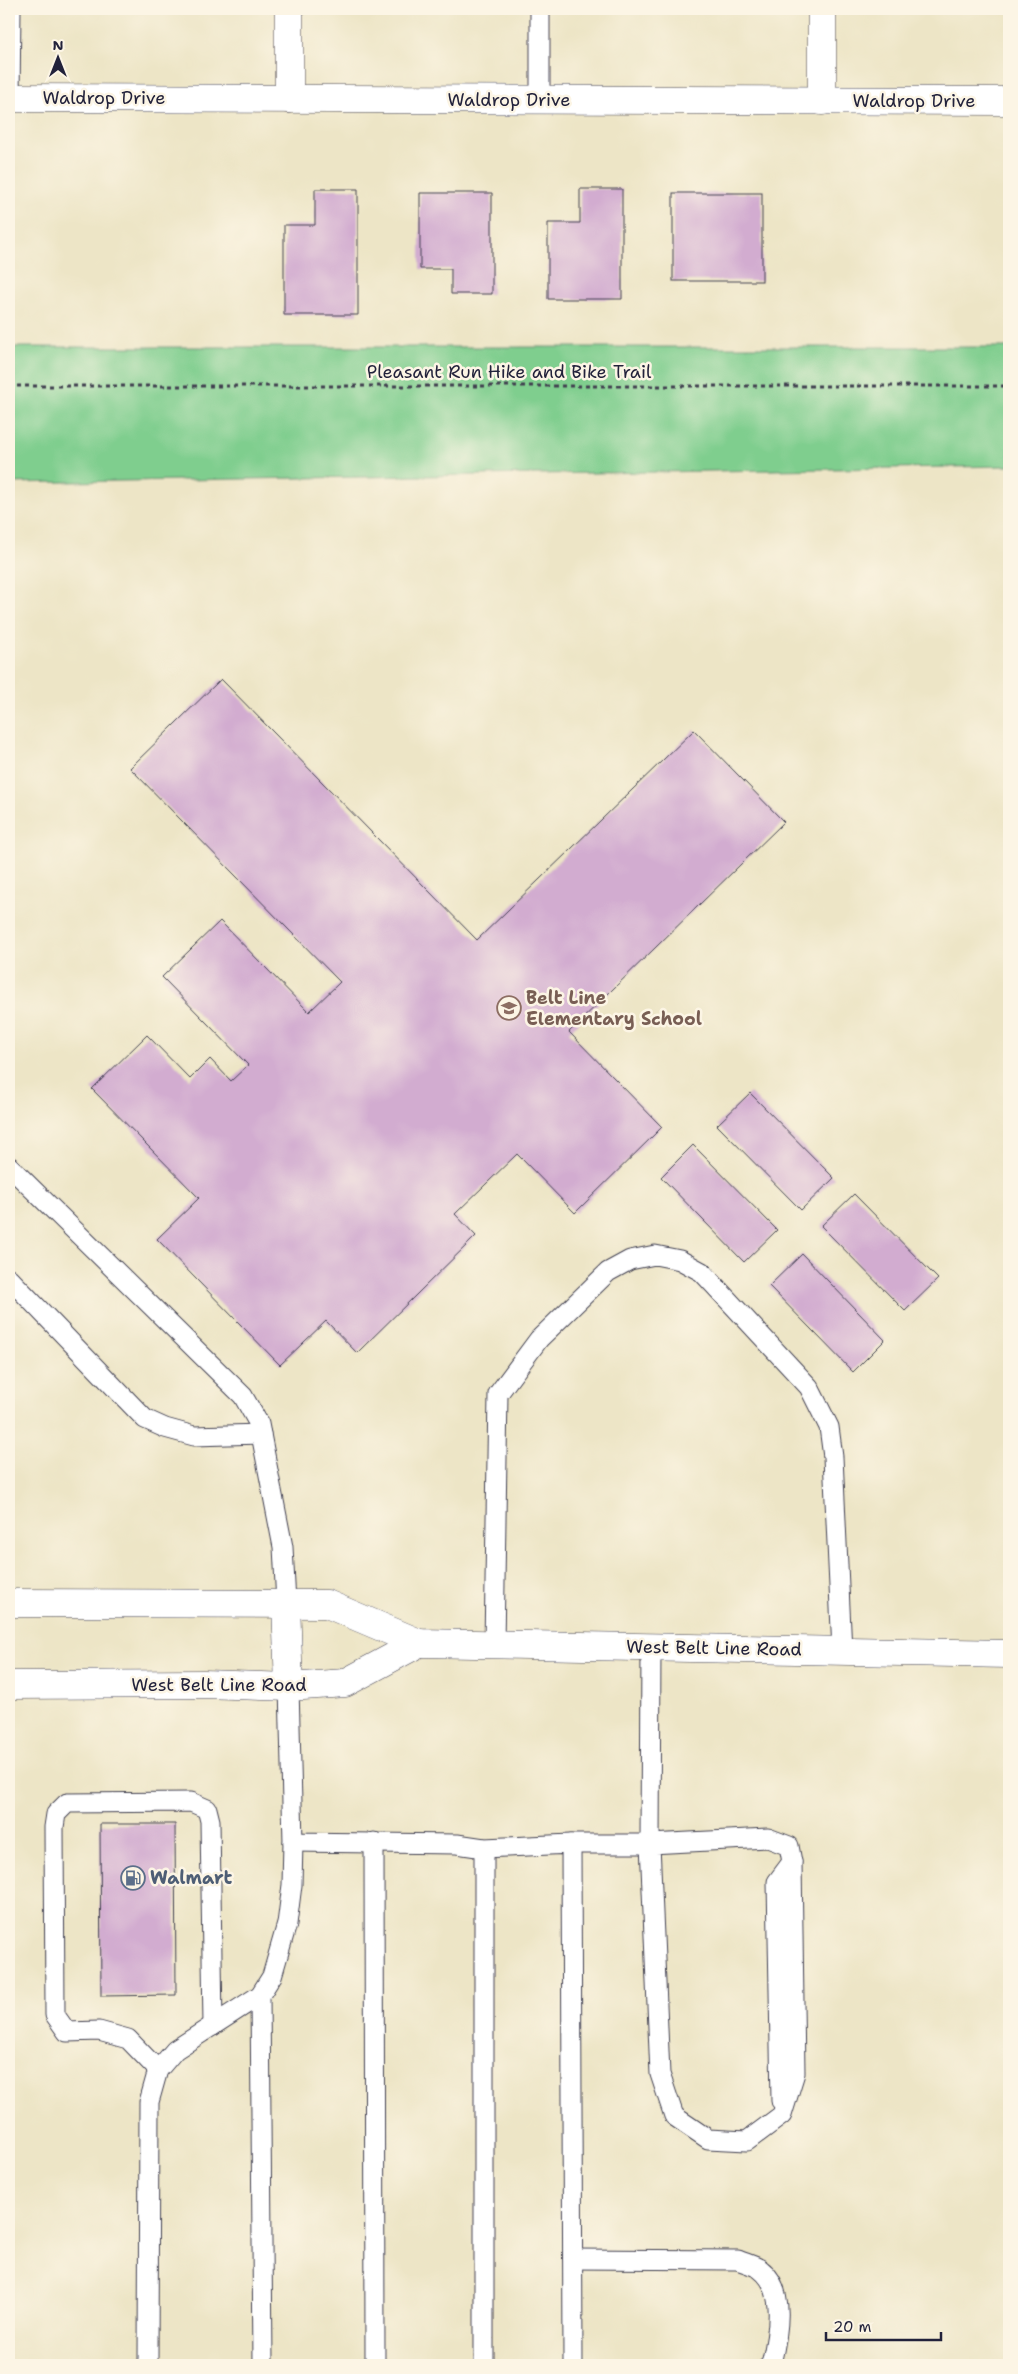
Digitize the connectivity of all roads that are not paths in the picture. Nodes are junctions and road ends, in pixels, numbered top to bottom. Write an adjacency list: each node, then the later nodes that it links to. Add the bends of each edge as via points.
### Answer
1 (11, 9): 5 (lane)
2 (289, 9): 6 (main road)
3 (540, 9): 7 (lane)
4 (822, 9): 8 (main road)
5 (10, 98): 6 (main road, Waldrop Drive)
6 (289, 99): 7 (main road, Waldrop Drive)
7 (540, 100): 8 (main road, Waldrop Drive)
8 (822, 101): 9 (main road, Waldrop Drive)
9 (1009, 102)
10 (9, 1166): 12 (lane, via 243,1396)
11 (9, 1278): 12 (lane, via 145,1419 194,1436)
12 (261, 1434): 14 (lane, via 283,1547)
13 (9, 1603): 14 (main road, West Belt Line Road)
14 (286, 1603): 15 (main road, West Belt Line Road, via 327,1604); 21 (main road)
15 (419, 1643): 16 (main road, West Belt Line Road); 21 (main road, West Belt Line Road, via 345,1683)
16 (494, 1645): 17 (main road, West Belt Line Road); 18 (lane, via 498,1394 539,1338 608,1272 630,1260 655,1255 680,1260 702,1272 809,1387 829,1427)
17 (651, 1647): 18 (main road, West Belt Line Road); 25 (lane)
18 (842, 1651): 19 (main road, West Belt Line Road)
19 (1009, 1654)
20 (9, 1685): 21 (main road, West Belt Line Road, via 204,1684)
21 (289, 1688): 22 (lane)
22 (293, 1842): 23 (lane); 27 (lane, via 287,1924 272,1976)
23 (374, 1842): 26 (lane, via 458,1844); 33 (lane)
24 (571, 1844): 25 (lane); 26 (lane); 30 (lane)
25 (650, 1844): 25 (lane, via 660,2074 674,2116 708,2140 748,2141 782,2115 777,1882 792,1862 789,1846 768,1838)
26 (484, 1848): 34 (lane)
27 (260, 1996): 28 (lane); 32 (lane)
28 (213, 2026): 29 (lane, via 175,2050); 29 (lane, via 210,1821 207,1809 191,1802 67,1803 56,1814 54,1827 55,2015 67,2032 99,2031 128,2039)
29 (158, 2070): 31 (lane, via 148,2102)
30 (573, 2259): 35 (lane); 36 (lane, via 738,2260 760,2270 776,2288 777,2340)
31 (148, 2365)
32 (263, 2365)
33 (375, 2365)
34 (484, 2365)
35 (574, 2365)
36 (769, 2365)

